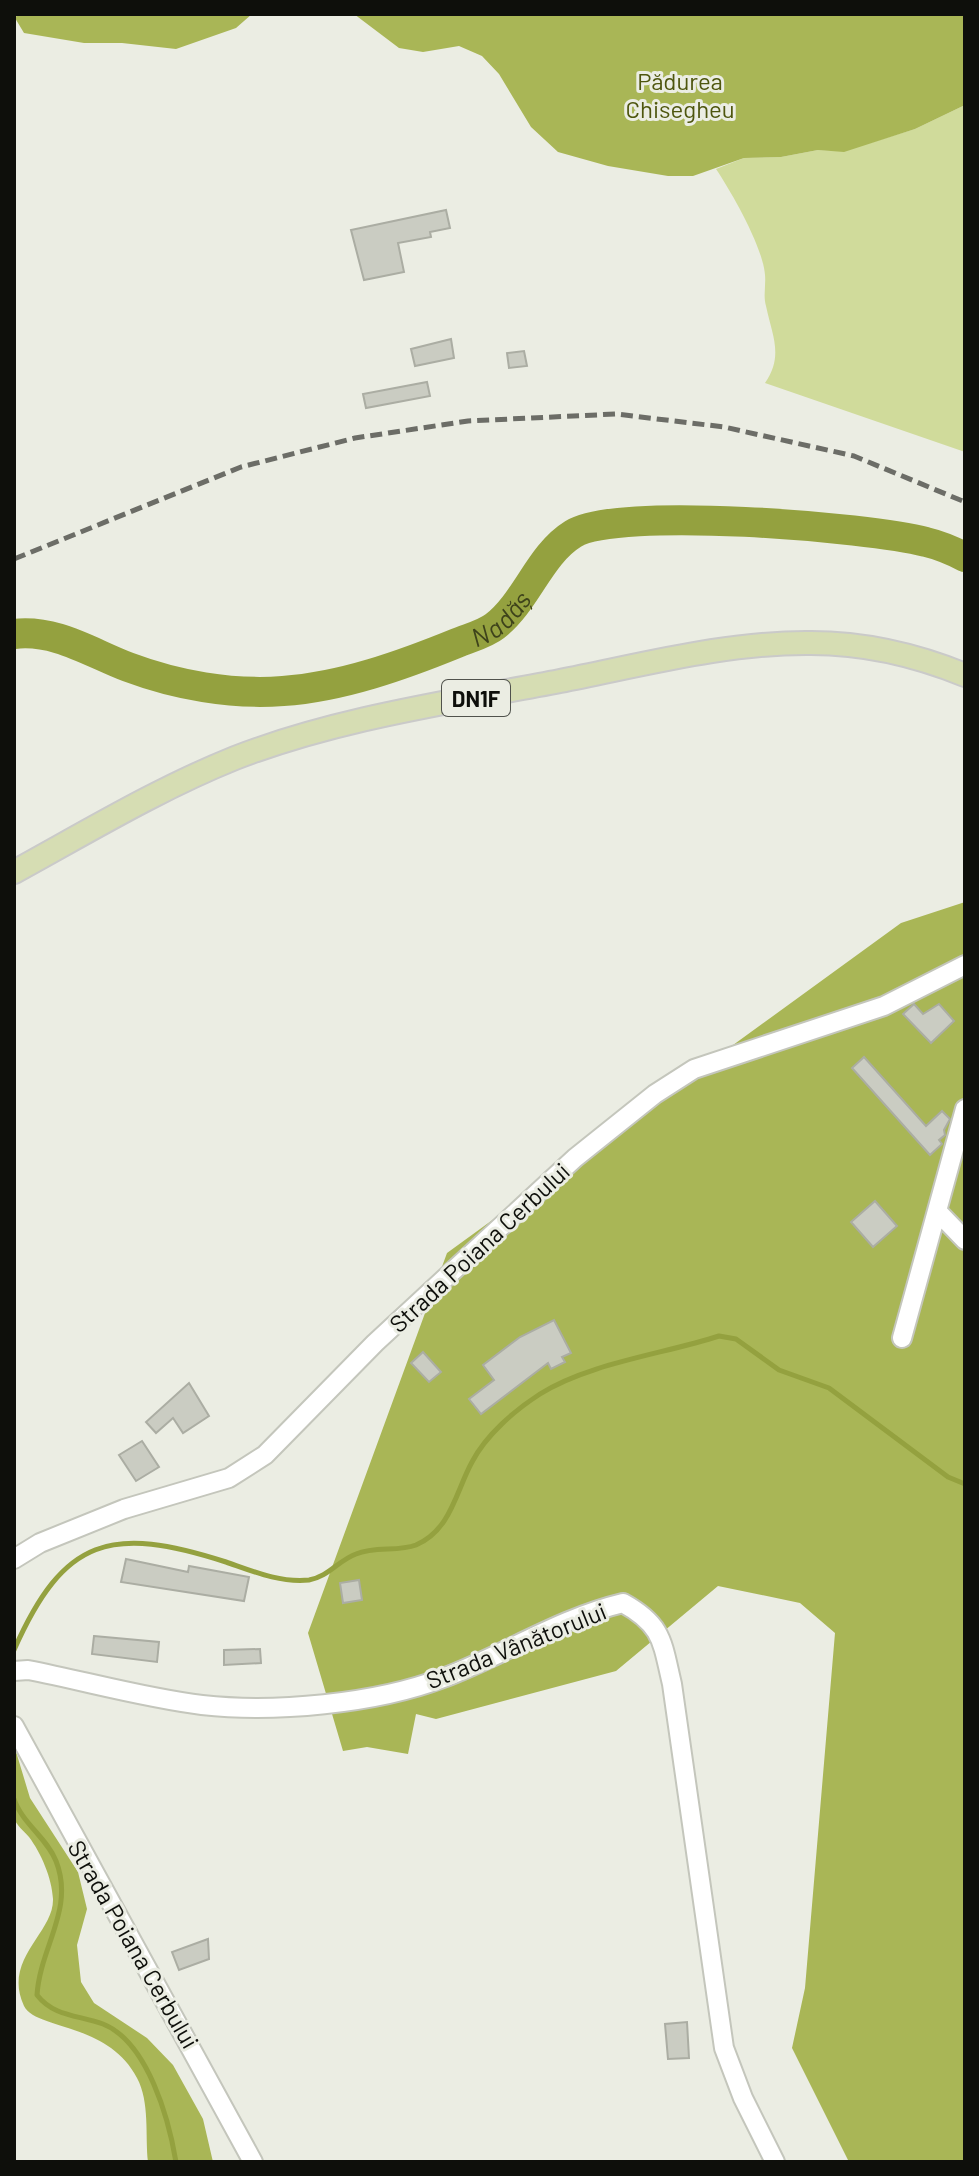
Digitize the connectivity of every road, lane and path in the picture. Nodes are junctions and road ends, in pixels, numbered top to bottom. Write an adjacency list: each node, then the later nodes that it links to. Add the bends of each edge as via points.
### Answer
1 (965, 675): 2 (main road, DN1F, via 899,653 787,643 698,654 480,697 312,734 235,759)
2 (14, 872)
3 (965, 965): 8 (street, Strada Poiana Cerbului, via 884,1006 694,1069 575,1158 375,1343 265,1455 229,1478 124,1509)
4 (965, 1109): 5 (street)
5 (937, 1211): 6 (street); 7 (street)
6 (965, 1240)
7 (902, 1338)
8 (14, 1559)
9 (14, 1671): 12 (street, Strada Vânătorului, via 202,1705 359,1700 442,1679 593,1610 623,1603 650,1618 672,1684 724,2048)
10 (14, 1726): 11 (street, Strada Poiana Cerbului)
11 (253, 2162)
12 (775, 2162)

